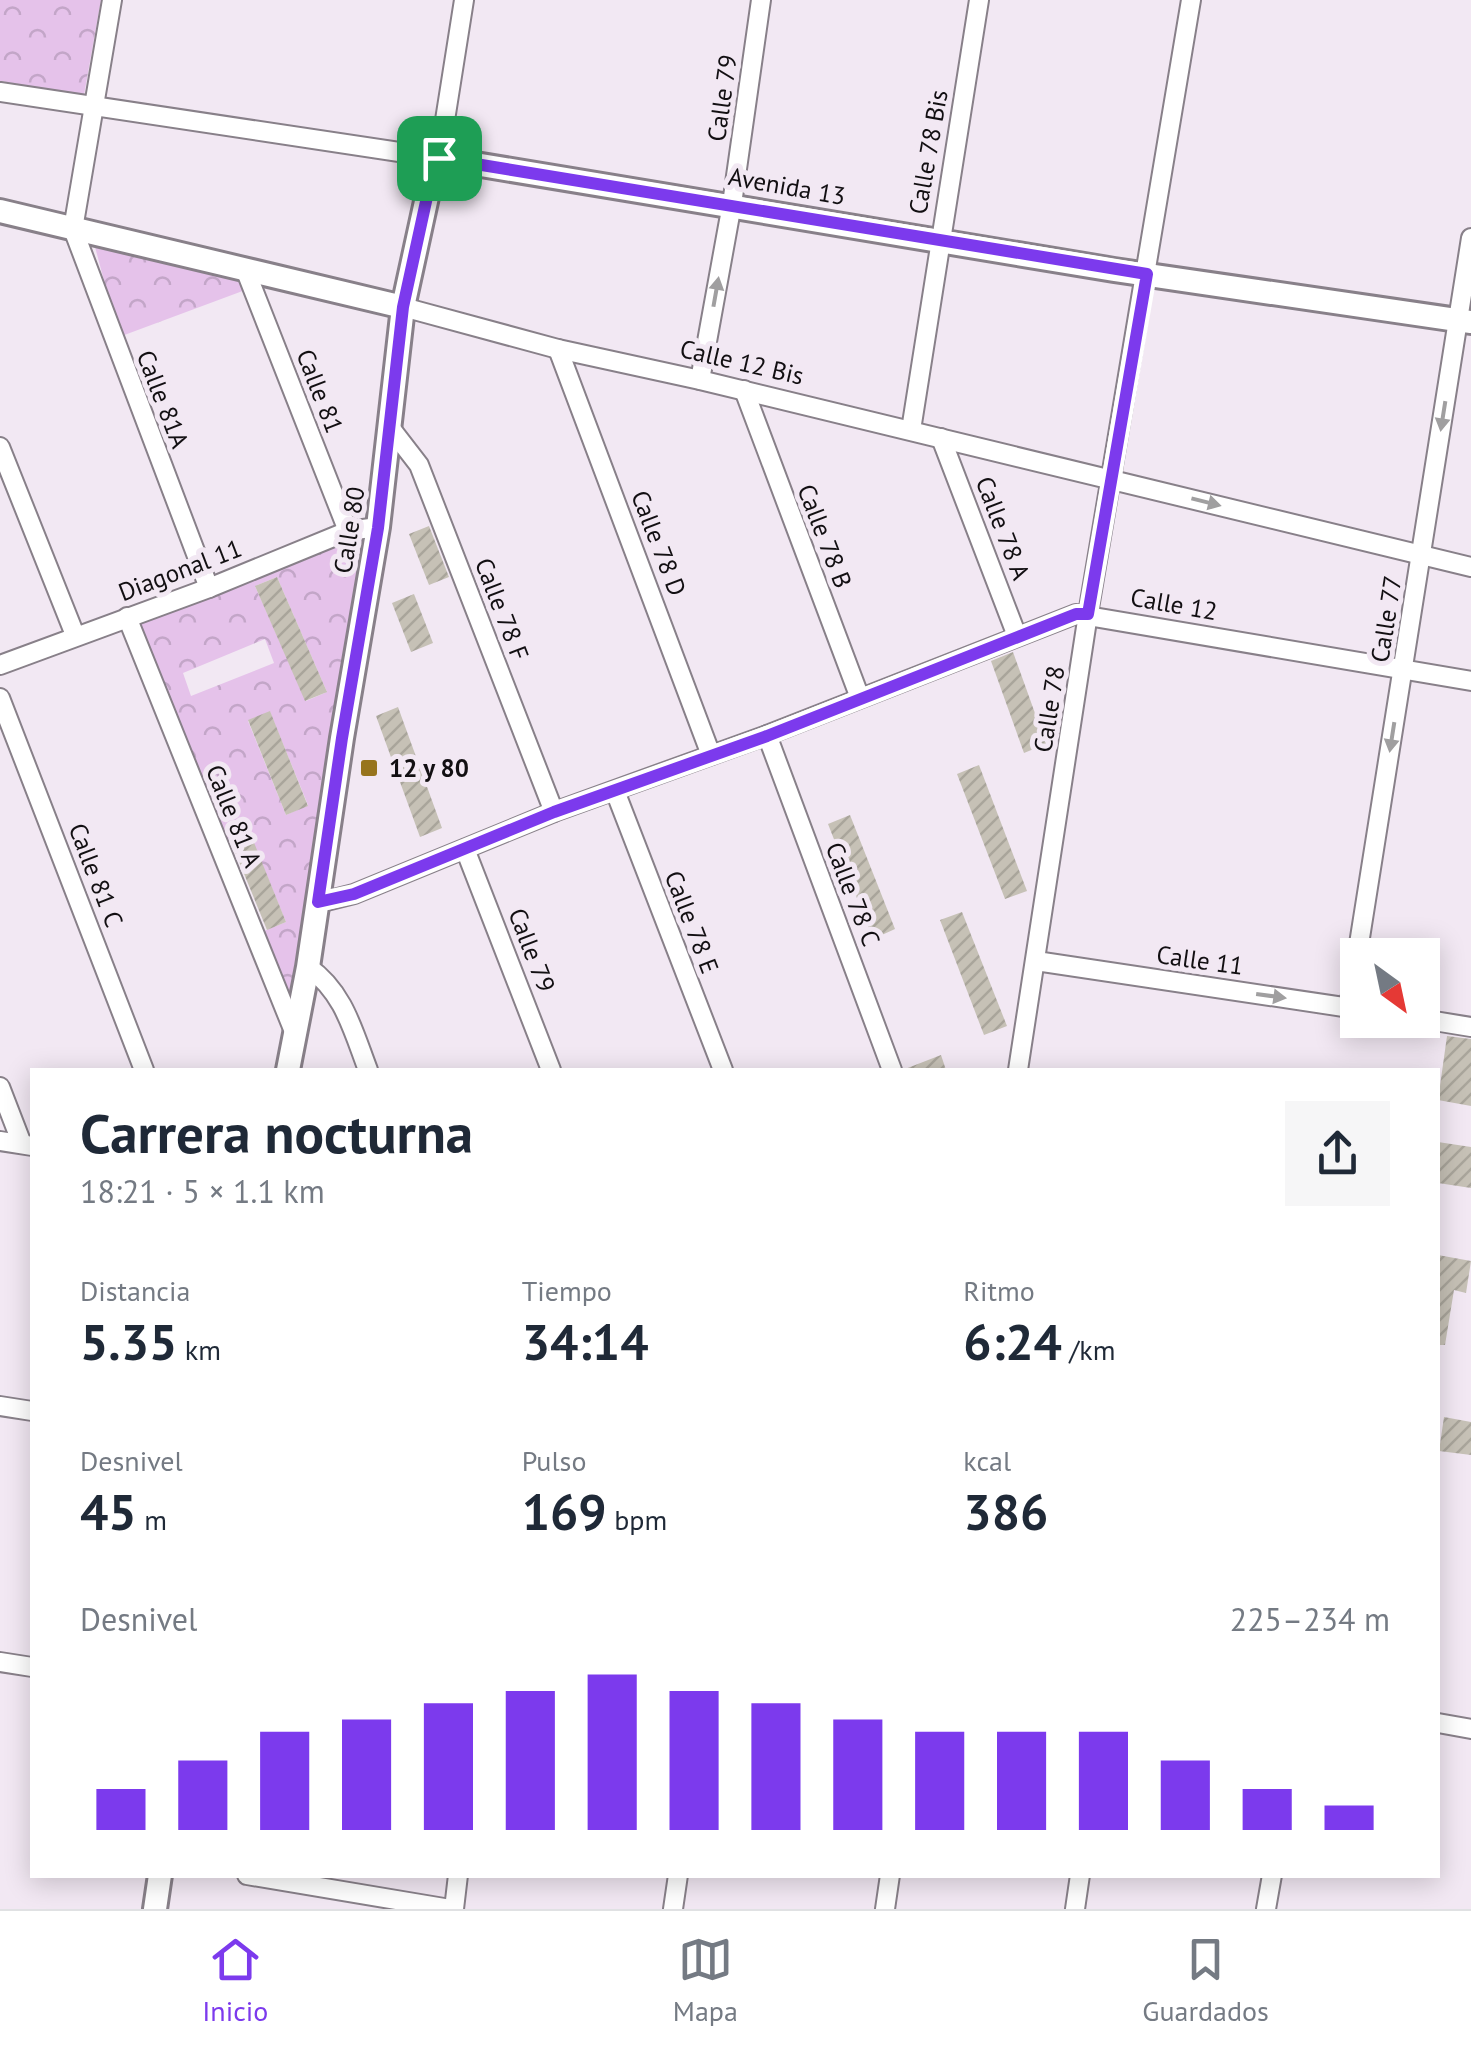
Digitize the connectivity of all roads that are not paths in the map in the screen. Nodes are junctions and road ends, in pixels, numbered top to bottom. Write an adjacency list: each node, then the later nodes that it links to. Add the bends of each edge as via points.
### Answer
1 (112, 0): 7 (street)
2 (464, 0): 8 (street, Calle 80)
3 (761, 0): 9 (street, Calle 79)
4 (979, 0): 13 (street, Calle 78 Bis)
5 (1191, 0): 15 (street, Calle 78)
6 (0, 92): 7 (street, Avenida 13)
7 (93, 108): 8 (street, Avenida 13); 11 (street)
8 (439, 158): 9 (street, Avenida 13); 16 (street, Calle 80)
9 (732, 204): 13 (street, Avenida 13); 19 (street, Calle 79, one-way to 9)
10 (0, 212): 11 (street, Calle 12 Bis)
11 (73, 228): 14 (street, Calle 12 Bis); 30 (street, Calle 81A)
12 (1471, 238): 17 (street, Calle 77)
13 (938, 240): 15 (street, Avenida 13); 22 (street, Calle 78 Bis)
14 (245, 269): 16 (street, Calle 12 Bis); 27 (street, Calle 81)
15 (1147, 274): 17 (street, Avenida 13); 25 (street, Calle 78)
16 (403, 307): 18 (street, Calle 12 Bis); 21 (street, Calle 80)
17 (1464, 321): 28 (street, Calle 77, one-way to 28)
18 (558, 349): 19 (street, Calle 12 Bis); 41 (street, Calle 78 D)
19 (700, 380): 20 (street, Calle 12 Bis)
20 (744, 390): 22 (street, Calle 12 Bis); 39 (street, Calle 78 B)
21 (392, 430): 26 (street, Calle 80); 43 (street, Calle 78 F, via 418,465)
22 (911, 430): 23 (street, Calle 12 Bis)
23 (941, 438): 25 (street, Calle 12 Bis); 34 (street, Calle 78 A)
24 (0, 447): 33 (street)
25 (1111, 479): 28 (street, Calle 12 Bis, one-way to 28); 31 (street, Calle 78)
26 (378, 528): 27 (street, Diagonal 11); 45 (street, Calle 80)
27 (348, 531): 30 (street, Diagonal 11)
28 (1421, 555): 29 (street, Calle 12 Bis); 36 (street, Calle 77)
29 (1471, 567)
30 (209, 588): 32 (street, Diagonal 11)
31 (1088, 614): 34 (street, Calle 12); 36 (street, Calle 12); 47 (street, Calle 78)
32 (127, 617): 33 (street, Diagonal 11); 52 (street, Calle 81 A)
33 (75, 635): 35 (street, Diagonal 11)
34 (1017, 636): 39 (street, Calle 12)
35 (0, 665)
36 (1403, 668): 37 (street, Calle 12); 46 (street, Calle 77, one-way to 46)
37 (1471, 681)
38 (0, 698): 53 (street, Calle 81 C)
39 (860, 698): 40 (street, Calle 12)
40 (767, 736): 41 (street, Calle 12); 58 (street, Calle 78 C)
41 (710, 755): 42 (street, Calle 12)
42 (615, 791): 43 (street, Calle 12); 57 (street, Calle 78 E)
43 (554, 812): 44 (street, Calle 12)
44 (465, 849): 45 (street, Calle 12); 56 (street, Calle 79)
45 (318, 902): 48 (street, Calle 80)
46 (1363, 938)
47 (1036, 961): 49 (street, Calle 11, one-way to 49); 59 (street, Calle 78)
48 (308, 967): 52 (street, Calle 80); 55 (street, via 339,996)
49 (1340, 1006)
50 (1440, 1022): 51 (street)
51 (1471, 1027)
52 (295, 1034): 54 (street, Calle 80)
53 (143, 1068)
54 (288, 1068)
55 (367, 1068)
56 (550, 1068)
57 (722, 1068)
58 (891, 1068)
59 (1018, 1068)
60 (0, 1087): 62 (street)
61 (0, 1141): 62 (street)
62 (27, 1145)
63 (0, 1406): 64 (street)
64 (30, 1411)
65 (0, 1662): 66 (street)
66 (30, 1667)
67 (1440, 1724): 68 (street)
68 (1471, 1729)
69 (160, 1878): 76 (street)
70 (265, 1878): 77 (street)
71 (457, 1878): 77 (street)
72 (678, 1878): 78 (street)
73 (890, 1878): 79 (street)
74 (1080, 1878): 80 (street)
75 (1271, 1878): 81 (street)
76 (155, 1909)
77 (452, 1909)
78 (673, 1909)
79 (885, 1909)
80 (1075, 1909)
81 (1266, 1909)

